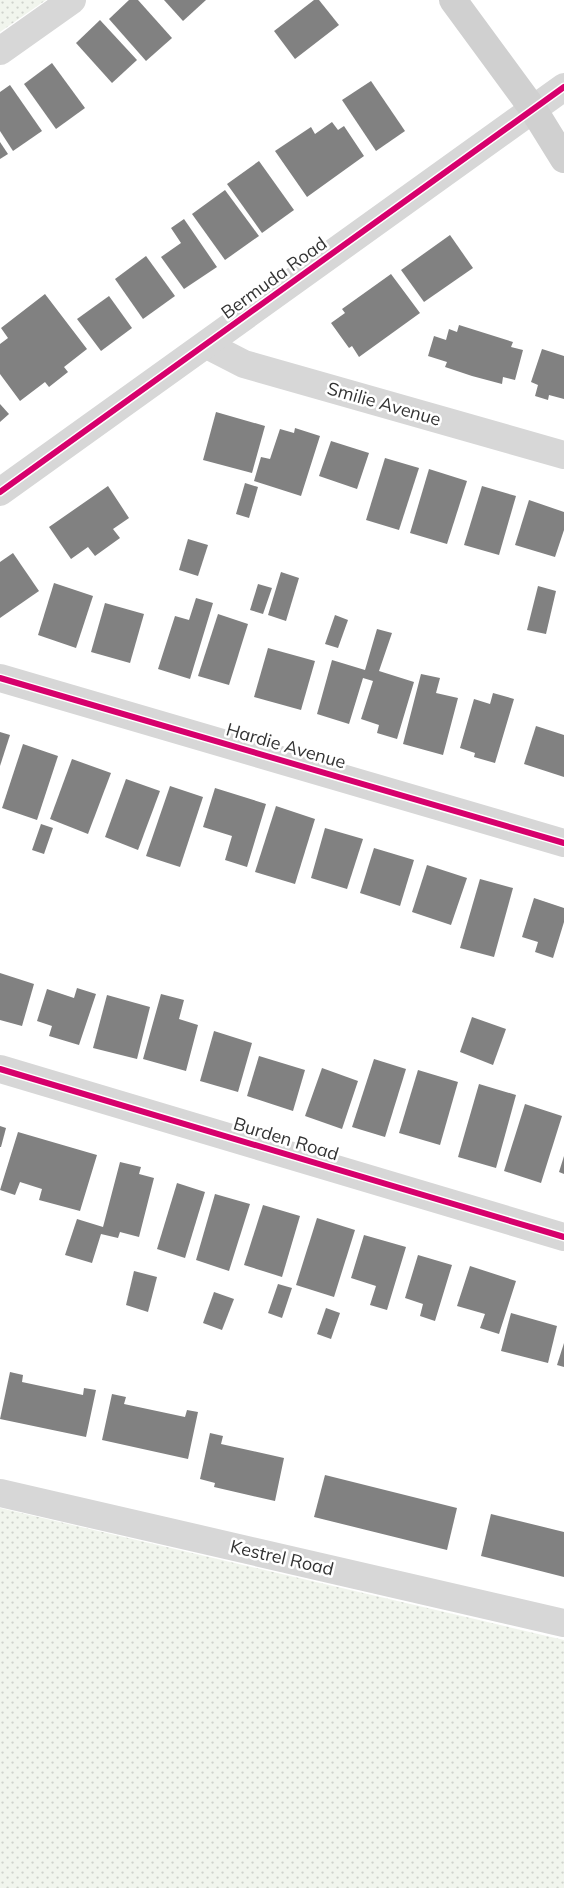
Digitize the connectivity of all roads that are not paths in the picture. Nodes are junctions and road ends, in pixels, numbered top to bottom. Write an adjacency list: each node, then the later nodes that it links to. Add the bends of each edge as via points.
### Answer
1 (72, 0): 3 (street)
2 (453, 0): 5 (street)
3 (0, 51)
4 (564, 87): 5 (street, Bermuda Road)
5 (532, 109): 6 (street); 7 (street, Bermuda Road)
6 (564, 159)
7 (207, 345): 8 (street, Smilie Avenue, via 244,364); 9 (street, Bermuda Road)
8 (564, 456)
9 (0, 492)
10 (0, 678): 11 (street, Hardie Avenue)
11 (564, 843)
12 (0, 1069): 13 (street, Burden Road)
13 (564, 1237)
14 (0, 1493): 15 (street, Kestrel Road)
15 (564, 1623)

